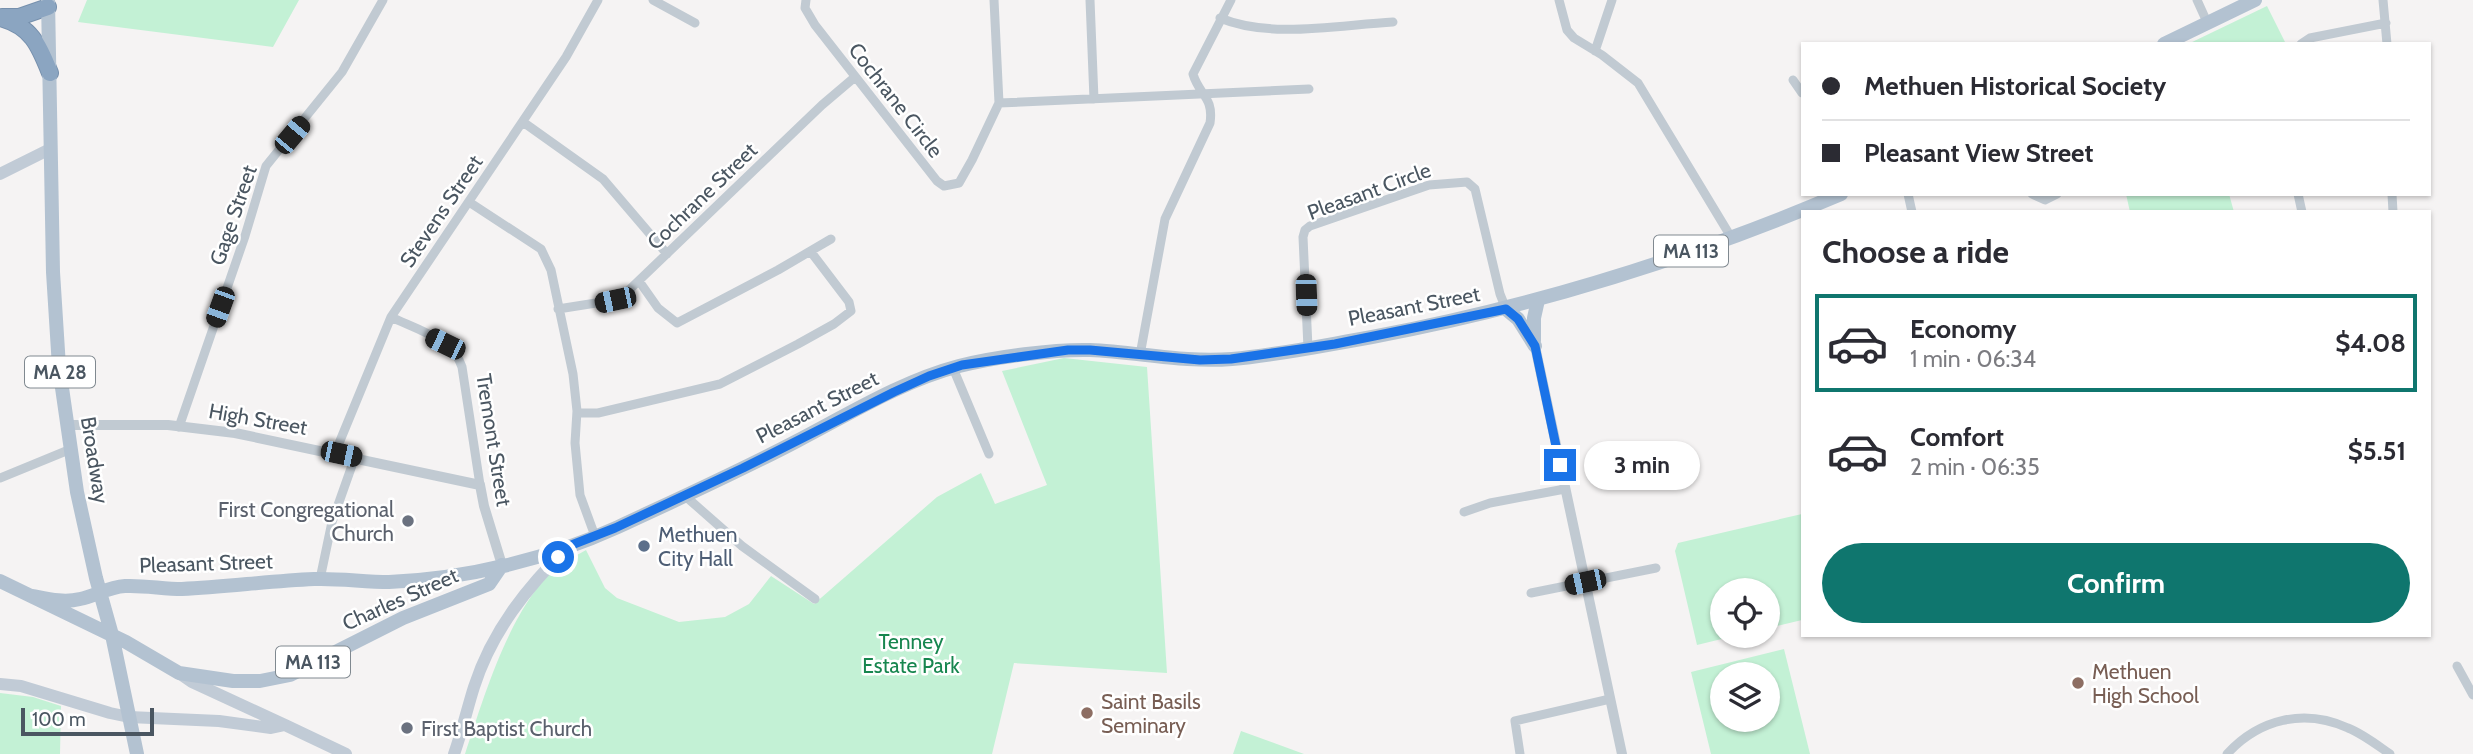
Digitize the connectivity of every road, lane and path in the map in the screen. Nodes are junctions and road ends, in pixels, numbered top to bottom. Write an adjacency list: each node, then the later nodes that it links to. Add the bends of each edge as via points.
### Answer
1 (383, 0): 58 (street, Gage Street, via 342,72 266,166)
2 (598, 0): 32 (street, Stevens Street)
3 (653, 0): 18 (street)
4 (806, 0): 25 (street, Cochrane Circle, via 805,8 815,25)
5 (994, 0): 31 (street, Cochrane Circle)
6 (1090, 0): 30 (street)
7 (1231, 0): 15 (street)
8 (1559, 0): 23 (street, via 1567,30)
9 (1612, 0): 23 (street)
10 (2197, 0): 17 (street)
11 (2255, 0): 17 (main road)
12 (2383, 0): 19 (street)
13 (47, 2): 14 (highway, via 19,16); 24 (main road, Broadway / MA 28)
14 (0, 17): 24 (highway, via 33,36)
15 (1220, 18): 16 (street, via 1275,29); 29 (street, via 1193,74)
16 (1393, 22)
17 (2207, 22): 20 (main road)
18 (695, 23)
19 (2386, 23): 21 (street); 22 (street)
20 (2168, 42)
21 (2304, 42)
22 (2387, 42)
23 (1595, 51): 43 (street, via 1638,83)
24 (50, 73): 33 (main road, Broadway / MA 28)
25 (855, 78): 31 (street, Cochrane Circle, via 944,186 959,183); 46 (street, Cochrane Street)
26 (1793, 79): 28 (street)
27 (1309, 89): 29 (street)
28 (1801, 91)
29 (1204, 92): 30 (street); 54 (street, via 1213,108 1210,123 1165,219)
30 (1094, 99): 31 (street)
31 (999, 103)
32 (523, 122): 39 (street, Stevens Street); 46 (street, via 603,179)
33 (50, 149): 34 (main road); 57 (main road, Broadway / MA 28, via 52,272)
34 (0, 174)
35 (1836, 196): 40 (main road, Pleasant Street / MA 113)
36 (2036, 196): 38 (street)
37 (2053, 196): 38 (street)
38 (2045, 200): 41 (street)
39 (469, 202): 49 (street, via 541,249 551,270); 51 (street, Stevens Street)
40 (1812, 209)
41 (2048, 210)
42 (1801, 213): 43 (main road, Pleasant Street / MA 113)
43 (1731, 237): 48 (main road, Pleasant Street / MA 113)
44 (831, 239): 45 (street)
45 (811, 252): 47 (street, via 677,323 658,308); 56 (street, via 849,302 851,311 834,324 720,384 598,413)
46 (667, 254): 47 (street, Cochrane Street)
47 (639, 281): 49 (street, Cochrane Street, via 615,300)
48 (1538, 300): 50 (main road, Pleasant Street / MA 113); 52 (main road)
49 (558, 309): 56 (street)
50 (1506, 309): 52 (main road); 53 (main road, Pleasant Street / MA 113); 53 (street, Pleasant Circle, via 1475,189 1467,182 1429,184 1306,230)
51 (391, 317): 60 (street, Stevens Street); 64 (street, Tremont Street, via 457,353)
52 (1535, 346): 65 (street)
53 (1308, 348): 54 (main road, Pleasant Street / MA 113, via 1231,359)
54 (1140, 355): 55 (main road, Pleasant Street / MA 113, via 1068,350)
55 (953, 368): 61 (street); 66 (main road, Pleasant Street / MA 113)
56 (577, 413): 68 (street, via 580,495)
57 (67, 425): 58 (street, High Street); 59 (main road, Broadway / MA 28)
58 (179, 427): 60 (street, High Street)
59 (71, 449): 63 (street); 77 (main road, Broadway / MA 28)
60 (335, 453): 62 (street, High Street)
61 (989, 454)
62 (355, 457): 64 (street, High Street); 72 (street, via 332,522)
63 (0, 478)
64 (480, 485): 70 (street, Tremont Street)
65 (1565, 489): 67 (street); 74 (street)
66 (684, 495): 68 (main road, Pleasant Street / MA 113); 78 (street, via 743,546)
67 (1464, 512)
68 (595, 536): 69 (main road, Pleasant Street / MA 113)
69 (569, 546): 70 (main road, Pleasant Street / MA 113); 92 (main road, via 513,607 490,647)
70 (502, 565): 72 (main road, Pleasant Street / MA 113, via 387,582); 84 (main road, Charles Street / MA 113, via 489,584 403,618 290,675 233,681)
71 (1656, 568): 74 (street)
72 (320, 579): 77 (main road, Pleasant Street / MA 113, via 177,589 124,586)
73 (0, 581): 76 (main road, MA 113)
74 (1585, 582): 75 (street); 87 (street)
75 (1531, 593)
76 (33, 596): 77 (main road, MA 113, via 74,600); 79 (main road, MA 113)
77 (100, 596): 79 (main road, via 78,610); 80 (main road, Broadway / MA 28)
78 (815, 598)
79 (64, 612): 80 (main road, MA 113)
80 (112, 635): 81 (main road, Charles Street / MA 113); 82 (main road, Broadway / MA 28)
81 (138, 649): 82 (main road, via 121,659); 84 (main road, Charles Street / MA 113)
82 (119, 666): 88 (main road, Broadway / MA 28)
83 (2457, 666): 86 (street)
84 (178, 673): 89 (main road)
85 (0, 684): 88 (main road, via 21,685)
86 (2473, 695)
87 (1610, 699): 93 (street, via 1515,721); 94 (street)
88 (129, 717): 89 (main road); 90 (main road, Broadway / MA 28)
89 (285, 726): 91 (main road)
90 (137, 754)
91 (346, 754)
92 (454, 754)
93 (1520, 754)
94 (1622, 754)
95 (2227, 754): 96 (street, via 2252,731 2294,718 2348,727)
96 (2390, 754)

